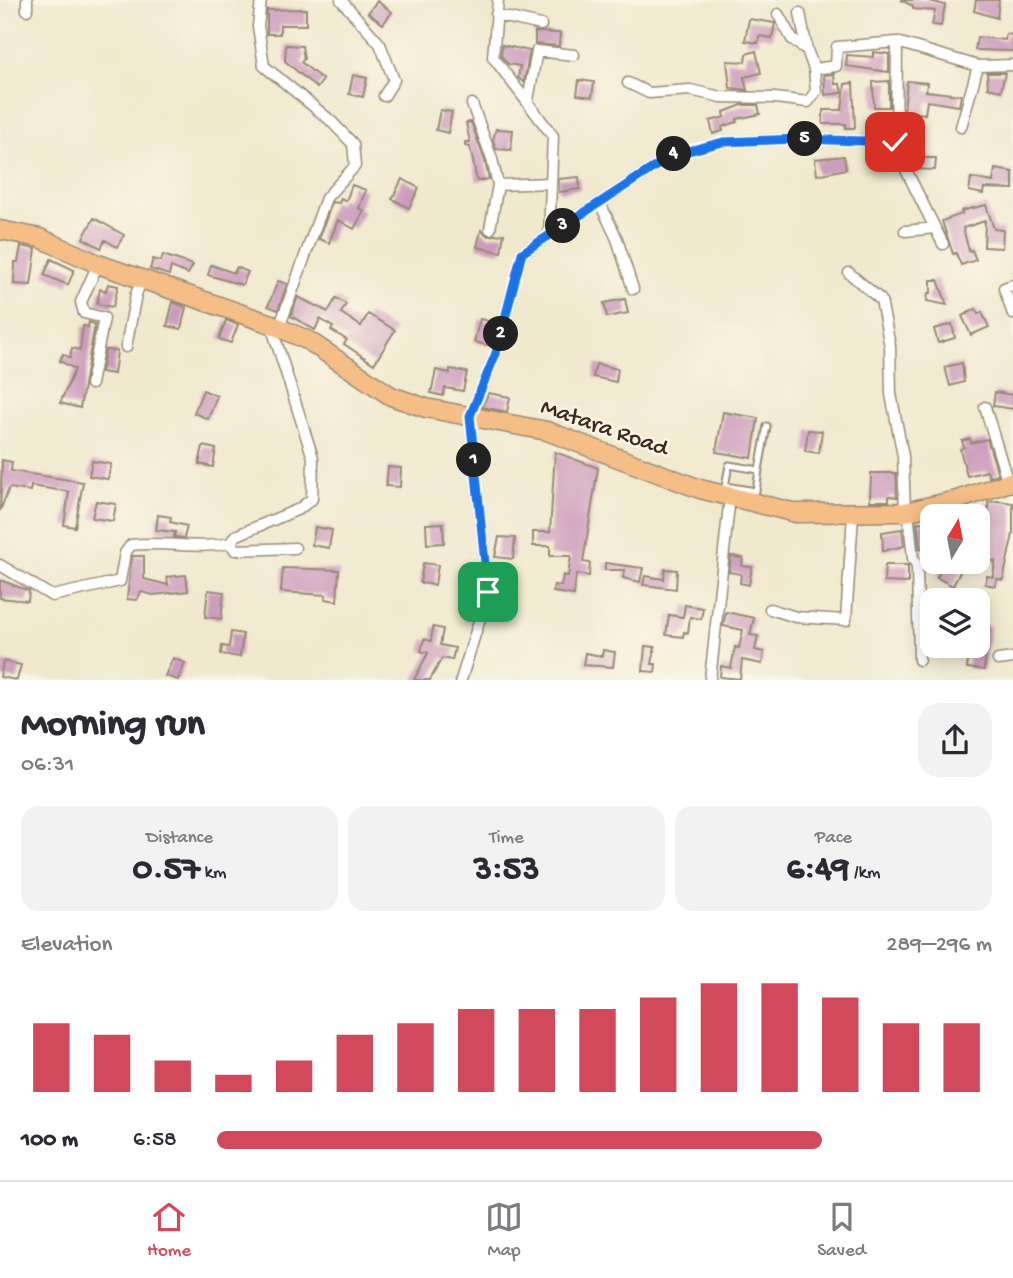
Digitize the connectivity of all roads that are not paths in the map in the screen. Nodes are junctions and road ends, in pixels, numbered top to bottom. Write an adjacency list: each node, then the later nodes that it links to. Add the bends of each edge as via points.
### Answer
1 (261, 0): 35 (street, via 258,26 264,66 353,144 355,166 326,198)
2 (341, 0): 15 (street, via 380,44 394,80)
3 (498, 0): 6 (street)
4 (800, 13): 9 (street)
5 (778, 14): 9 (street, via 792,39)
6 (496, 15): 7 (street); 16 (street, via 493,57)
7 (541, 25)
8 (897, 42): 12 (street); 13 (street, via 837,47 835,66); 19 (street)
9 (807, 50): 13 (street)
10 (574, 55): 16 (street, via 537,51)
11 (1013, 65): 12 (street)
12 (978, 66): 18 (street)
13 (814, 69): 14 (street, via 816,91 808,103 721,97 690,90 649,93)
14 (628, 83)
15 (384, 96)
16 (528, 100): 20 (street, via 553,136)
17 (472, 104): 21 (street)
18 (961, 127)
19 (895, 142): 22 (street, via 723,142 673,155); 23 (street)
20 (549, 183): 21 (street); 27 (street)
21 (498, 185): 24 (street)
22 (600, 203): 27 (street); 33 (street)
23 (935, 228): 26 (street); 28 (street)
24 (490, 229)
25 (0, 230): 29 (highway, Matara Road, via 40,238)
26 (905, 231)
27 (549, 235): 39 (street, via 522,253 496,353)
28 (943, 244)
29 (98, 264): 31 (highway, Matara Road); 37 (street, via 81,302 84,313 104,318)
30 (849, 273): 44 (street, via 881,300)
31 (142, 280): 35 (highway, Matara Road); 36 (street, via 135,294)
32 (1013, 285): 34 (street, via 1004,288)
33 (633, 289)
34 (1013, 314)
35 (275, 326): 39 (highway, Matara Road, via 309,341 391,396); 46 (street, via 313,458 312,499 235,536)
36 (126, 347)
37 (92, 384)
38 (985, 407): 42 (street)
39 (470, 416): 43 (highway, Matara Road, via 547,431 701,489); 53 (street, via 488,592)
40 (767, 426): 41 (lane)
41 (759, 471): 43 (lane, via 755,491); 43 (lane, via 729,465)
42 (1010, 482): 44 (highway, Matara Road)
43 (726, 492): 45 (highway, Matara Road, via 796,513); 54 (street)
44 (907, 512): 45 (highway, Matara Road); 51 (street, via 917,566)
45 (853, 514): 49 (street, via 846,620 796,617)
46 (231, 543): 47 (street, via 235,550); 48 (street, via 205,548 131,545 120,581 52,596)
47 (295, 548)
48 (0, 565)
49 (770, 609)
50 (1013, 658): 52 (street)
51 (919, 660)
52 (998, 660)
53 (461, 680)
54 (710, 680)

